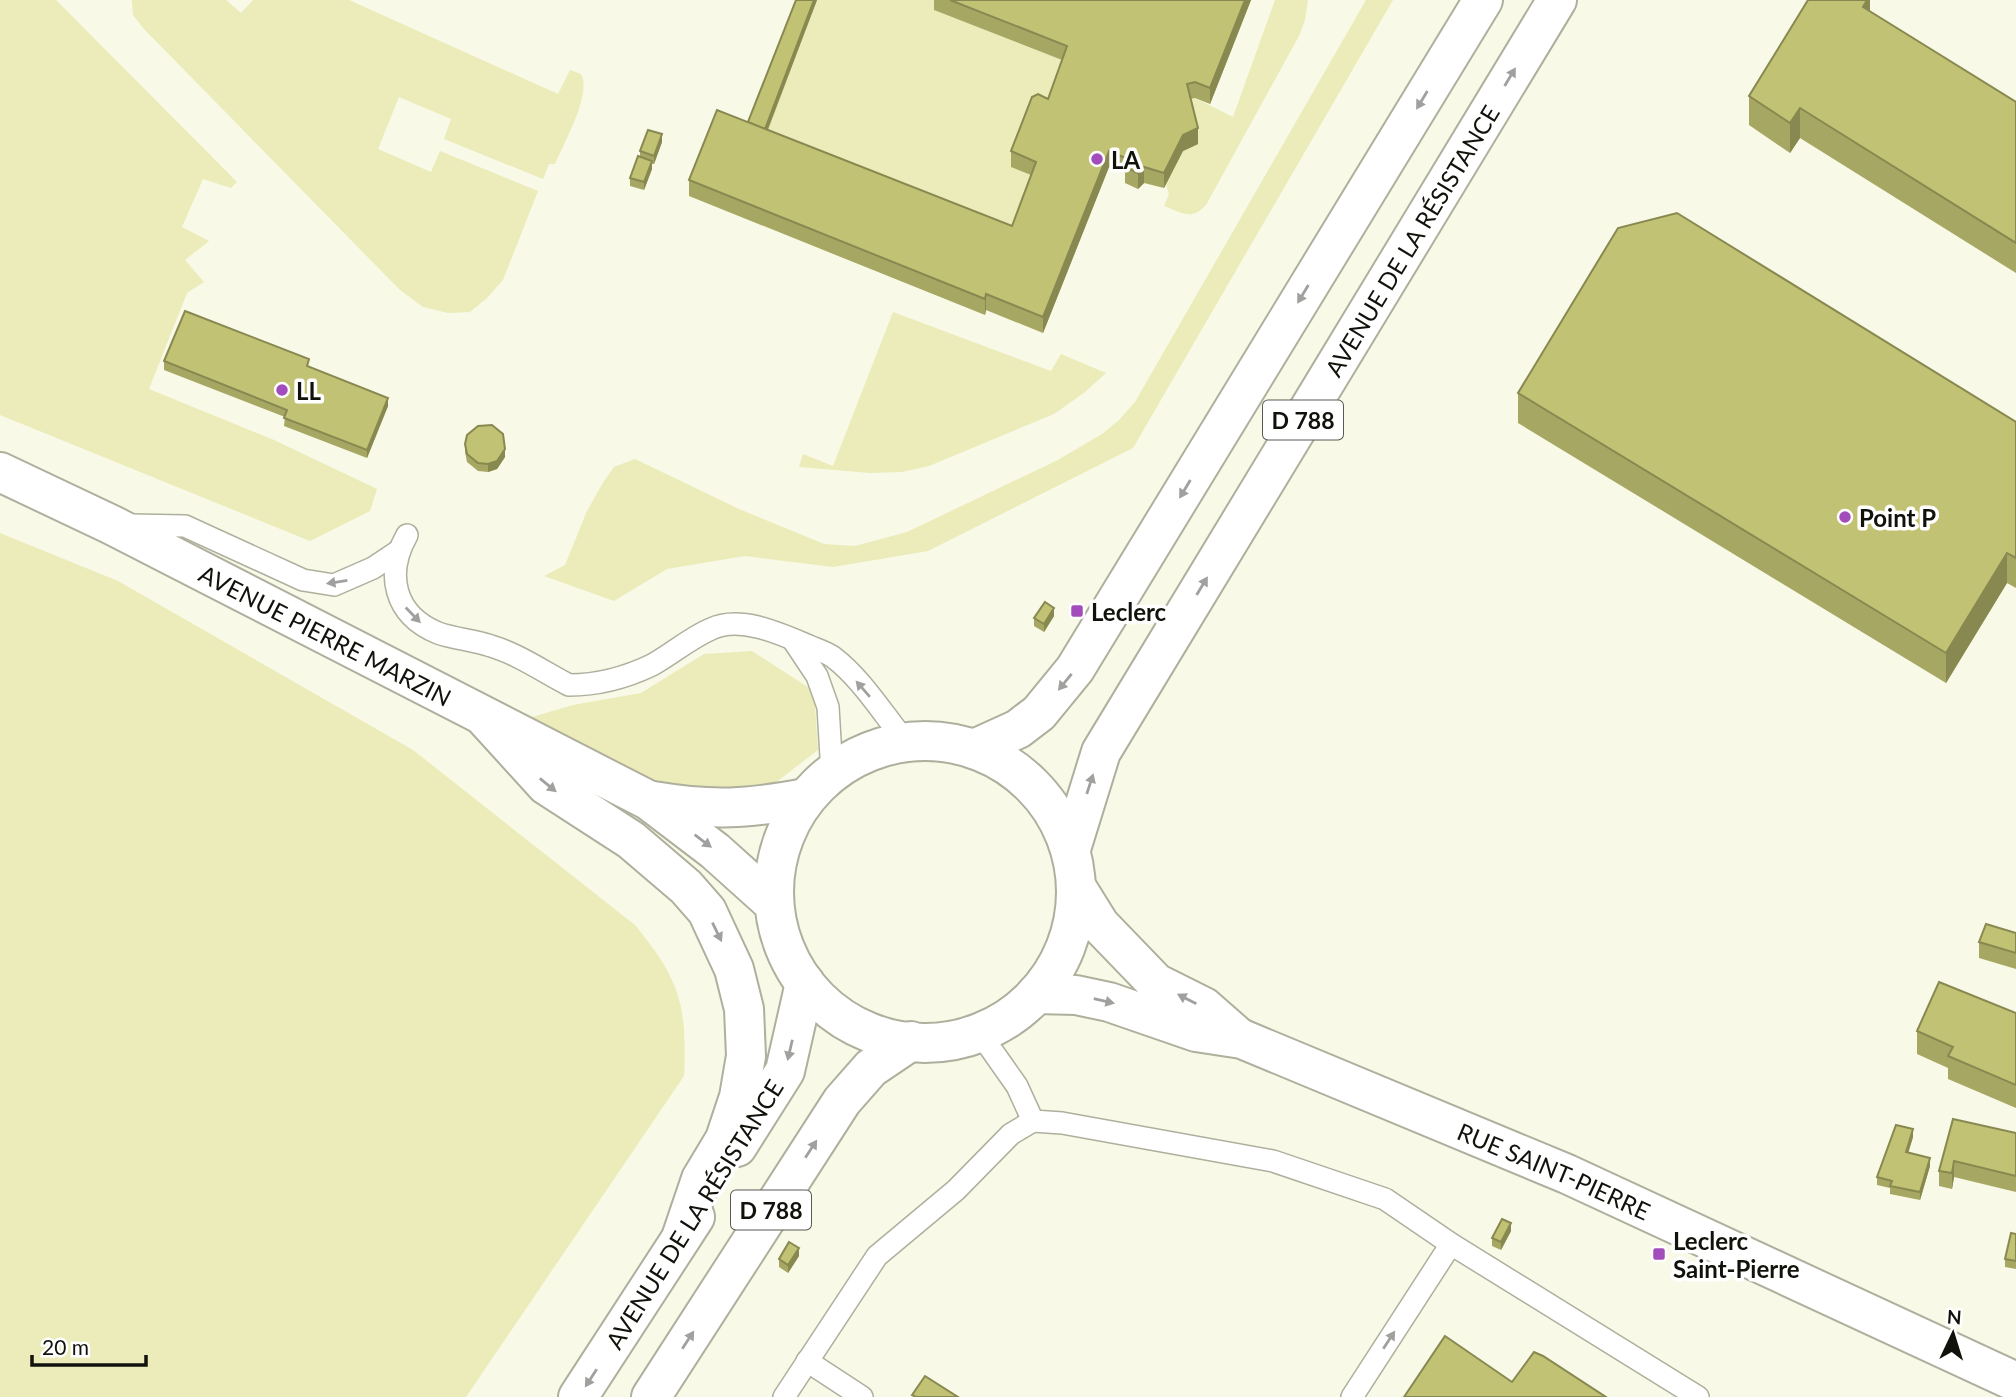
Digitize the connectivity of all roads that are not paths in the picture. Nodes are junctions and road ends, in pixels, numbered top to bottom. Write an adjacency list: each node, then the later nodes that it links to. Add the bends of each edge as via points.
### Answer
1 (1483, 0): 8 (main road, D 788, one-way to 8, via 1075,669 1039,713 1018,729)
2 (1557, 0): 11 (main road, AVENUE DE LA RÉSISTANCE / D 788, one-way to 2, via 1101,752)
3 (0, 472): 4 (main road, AVENUE PIERRE MARZIN)
4 (112, 525): 5 (lane, via 185,526 303,580 334,585 373,568 402,544 395,576 399,597 412,619 438,633 493,646 569,685 598,683 650,665 713,628 753,626); 6 (main road, AVENUE PIERRE MARZIN)
5 (793, 639): 7 (lane, one-way to 5, via 832,656); 9 (lane, via 817,676 828,707)
6 (485, 718): 10 (main road, AVENUE PIERRE MARZIN); 20 (main road, one-way to 20, via 546,785 631,840 687,887 707,911 734,969 744,1009 746,1056 739,1097 725,1139 701,1179)
7 (906, 742): 8 (main road, via 952,743); 9 (main road, via 866,752)
8 (974, 749): 11 (main road, via 1027,780 1054,812)
9 (819, 786): 10 (main road, AVENUE PIERRE MARZIN, via 739,809); 13 (main road, via 791,823 780,851)
10 (648, 800): 13 (main road, AVENUE PIERRE MARZIN, one-way to 13, via 715,850)
11 (1071, 849): 12 (main road)
12 (1076, 888): 15 (main road, via 1067,945); 17 (main road, RUE SAINT-PIERRE, one-way to 12, via 1204,1007 1156,983 1100,925)
13 (774, 904): 14 (main road, via 788,955)
14 (805, 983): 18 (main road, via 857,1027); 20 (main road, AVENUE DE LA RÉSISTANCE / D 788, one-way to 20, via 785,1071)
15 (1036, 994): 16 (main road, via 1010,1017); 17 (main road, RUE SAINT-PIERRE, one-way to 17, via 1110,1002 1196,1032)
16 (979, 1032): 18 (main road, via 946,1041); 19 (lane, via 1017,1086)
17 (1242, 1039): 23 (main road, RUE SAINT-PIERRE, via 1567,1174)
18 (911, 1041): 25 (main road, D 788, one-way to 18, via 842,1101 871,1068)
19 (1033, 1121): 21 (lane, via 1273,1161 1385,1199); 22 (lane, via 1011,1134 956,1190 877,1256)
20 (681, 1238): 24 (main road, AVENUE DE LA RÉSISTANCE / D 788, one-way to 24)
21 (1451, 1244): 28 (lane, one-way to 21); 29 (lane)
22 (807, 1362): 26 (lane); 27 (lane)
23 (2016, 1382)
24 (578, 1397)
25 (651, 1397)
26 (784, 1397)
27 (862, 1397)
28 (1352, 1397)
29 (1698, 1397)

